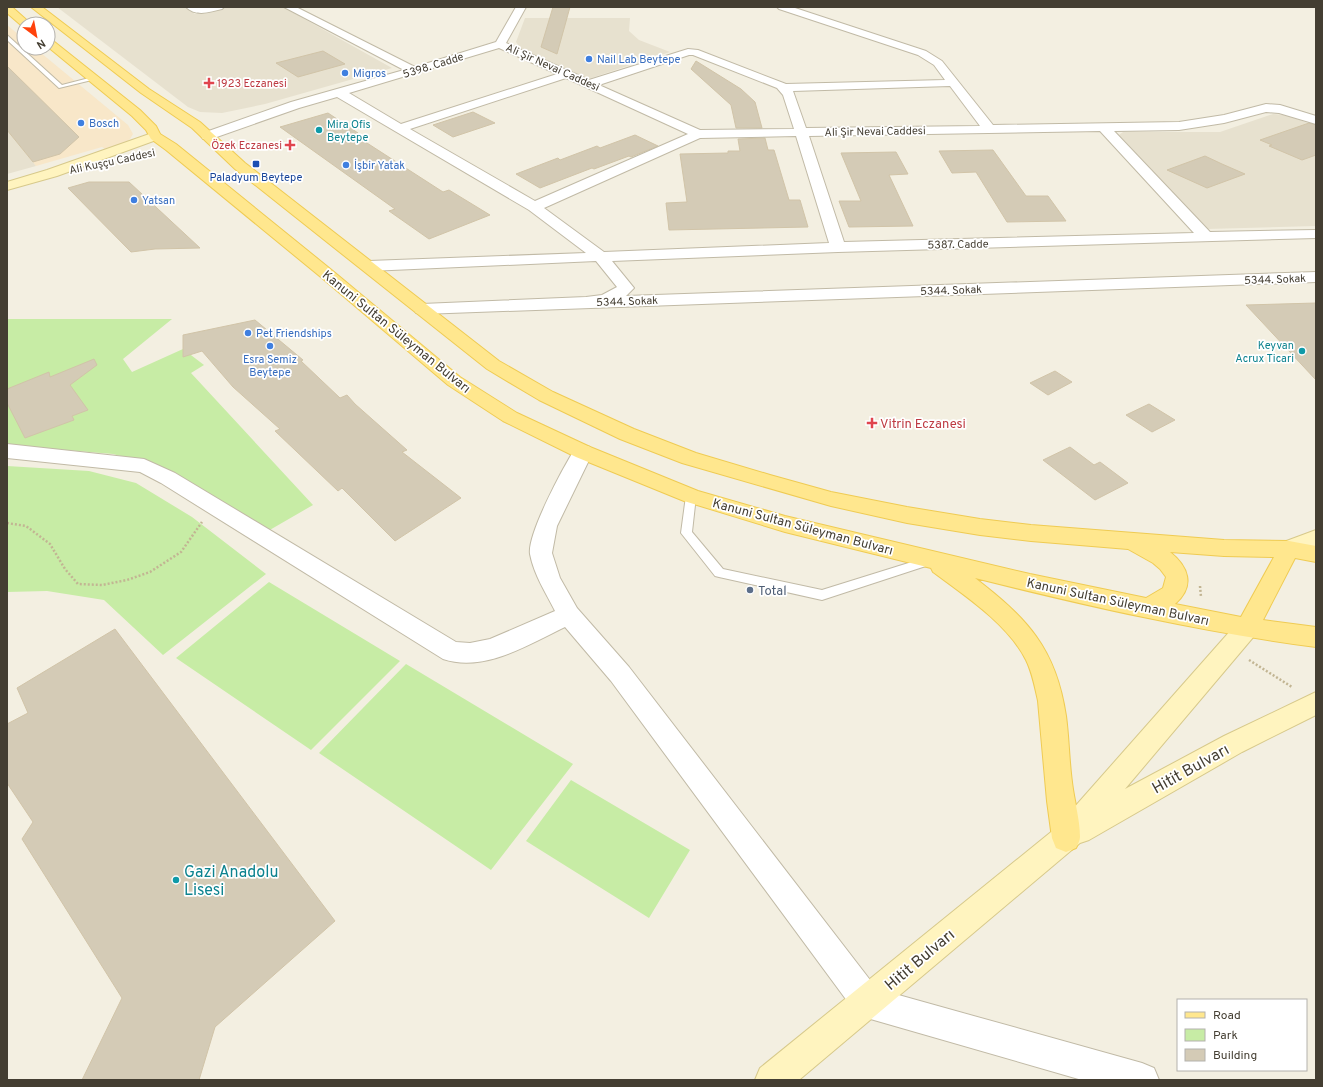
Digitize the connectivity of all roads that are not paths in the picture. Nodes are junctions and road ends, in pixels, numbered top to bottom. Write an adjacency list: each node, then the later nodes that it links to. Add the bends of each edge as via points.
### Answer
1 (36, 7): 26 (main road, Kanuni Sultan Süleyman Bulvarı, via 150,94)
2 (191, 7): 3 (street, via 200,11)
3 (219, 7)
4 (289, 7): 12 (street)
5 (521, 7): 10 (street)
6 (782, 7): 15 (street, via 922,53 938,63)
7 (7, 8): 8 (main road)
8 (16, 16)
9 (7, 37): 14 (lane, via 61,87)
10 (500, 44): 12 (street, 5398. Cadde); 13 (street, Ali Şir Nevai Caddesi)
11 (56, 49): 14 (main road, Kanuni Sultan Süleyman Bulvarı)
12 (414, 71): 18 (street, 5398. Cadde)
13 (568, 74): 16 (street, Ali Şir Nevai Caddesi); 20 (street)
14 (93, 79): 25 (main road, Kanuni Sultan Süleyman Bulvarı, via 136,113 152,129)
15 (952, 83): 17 (street); 22 (street)
16 (589, 84): 17 (street, via 694,52); 24 (street, Ali Şir Nevai Caddesi)
17 (783, 88): 23 (street, via 789,94)
18 (338, 92): 20 (street); 26 (street, 5398. Cadde)
19 (1316, 120): 21 (street, Ali Şir Nevai Caddesi, via 1280,109 1266,108 1224,119 1179,126)
20 (400, 128): 30 (street)
21 (1104, 128): 22 (street, Ali Şir Nevai Caddesi); 32 (street)
22 (990, 130): 23 (street, Ali Şir Nevai Caddesi)
23 (802, 132): 24 (street, Ali Şir Nevai Caddesi); 33 (street)
24 (698, 134): 30 (street)
25 (155, 136): 26 (main road, Kanuni Sultan Süleyman Bulvarı); 28 (main road, Ali Kuşçu Caddesi)
26 (182, 138): 35 (main road, Kanuni Sultan Süleyman Bulvarı, via 240,166); 40 (main road, Kanuni Sultan Süleyman Bulvarı, via 328,275 454,381 510,417)
27 (135, 157): 28 (main road, Ali Kuşçu Caddesi)
28 (52, 173): 29 (main road, Ali Kuşçu Caddesi)
29 (7, 186)
30 (534, 207): 34 (street)
31 (1316, 234): 32 (street, 5387. Cadde)
32 (1206, 237): 33 (street, 5387. Cadde)
33 (838, 247): 34 (street, 5387. Cadde)
34 (600, 256): 35 (street, 5387. Cadde); 37 (street, via 626,288 619,295)
35 (369, 266): 38 (main road, Kanuni Sultan Süleyman Bulvarı)
36 (1316, 277): 37 (street, 5344. Sokak)
37 (586, 302): 38 (street)
38 (422, 309): 43 (main road, Kanuni Sultan Süleyman Bulvarı, via 472,349 519,381 602,423 689,458 824,497 907,515 1032,533)
39 (7, 451): 48 (street, via 144,466 213,505 452,652 470,653 493,649)
40 (583, 452): 41 (main road, Kanuni Sultan Süleyman Bulvarı); 48 (street, via 546,526 541,553 549,578)
41 (691, 496): 46 (main road, Kanuni Sultan Süleyman Bulvarı, via 785,524); 46 (lane, via 686,533 720,573 822,596)
42 (1316, 538): 44 (main road)
43 (1127, 540): 44 (main road, Kanuni Sultan Süleyman Bulvarı, via 1224,548); 47 (main road, via 1155,552 1169,563 1176,575 1176,586 1170,595)
44 (1289, 549): 45 (main road, Kanuni Sultan Süleyman Bulvarı); 49 (main road)
45 (1316, 554)
46 (932, 560): 47 (main road, Kanuni Sultan Süleyman Bulvarı); 52 (main road, via 1008,619 1035,654 1046,680 1052,707 1058,782)
47 (1149, 607): 49 (main road, Kanuni Sultan Süleyman Bulvarı)
48 (569, 615): 53 (street, via 620,674)
49 (1247, 628): 50 (main road, Kanuni Sultan Süleyman Bulvarı); 52 (main road, Hitit Bulvarı)
50 (1316, 637)
51 (1316, 703): 52 (main road, Hitit Bulvarı, via 1233,744)
52 (1066, 838): 53 (main road, Hitit Bulvarı)
53 (867, 1002): 54 (main road, Hitit Bulvarı); 55 (street)
54 (772, 1080)
55 (1142, 1080)

